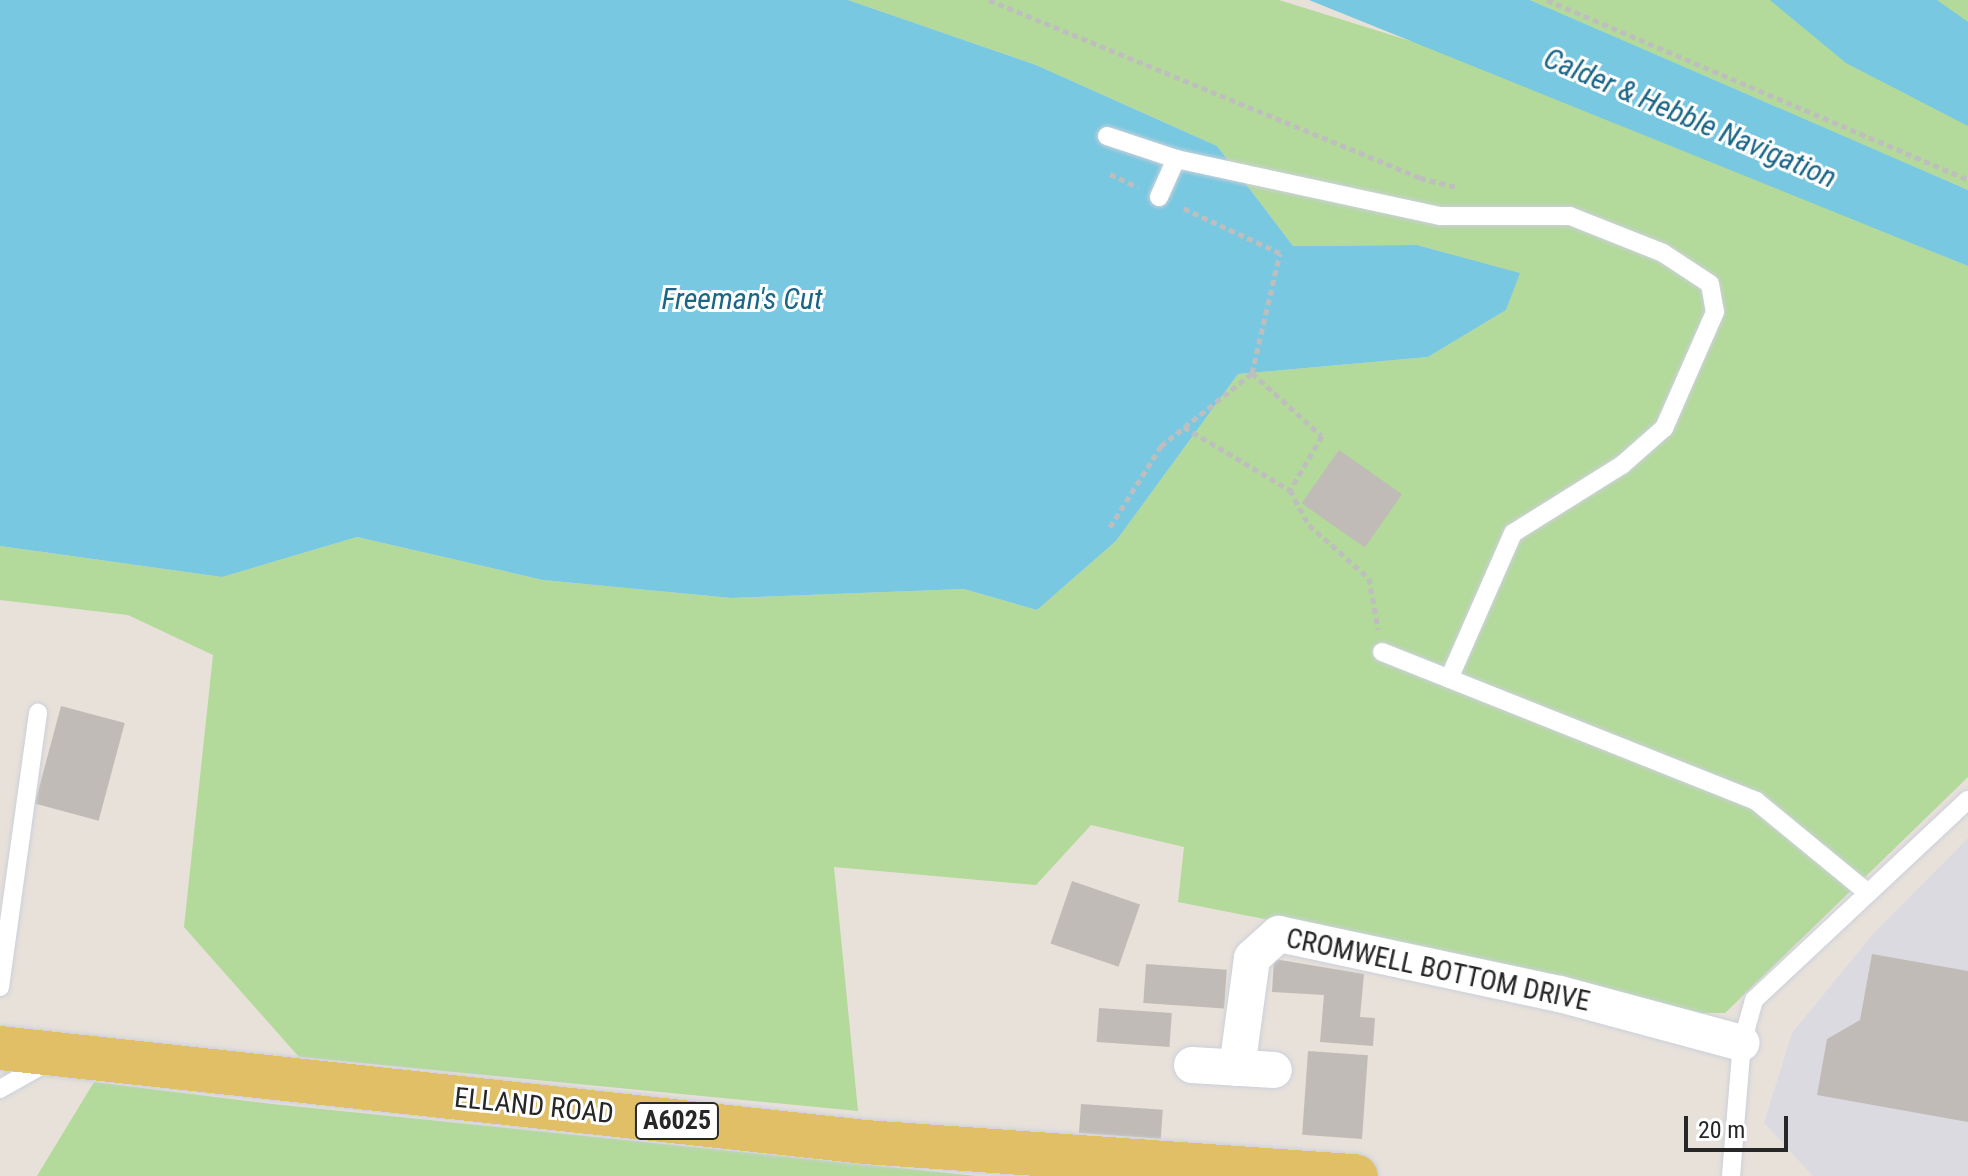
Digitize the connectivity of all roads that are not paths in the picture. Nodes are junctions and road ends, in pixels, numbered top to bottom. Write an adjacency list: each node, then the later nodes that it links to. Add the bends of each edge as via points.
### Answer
1 (1107, 136): 2 (lane)
2 (1176, 159): 3 (lane); 5 (lane, via 1440,216 1570,216 1663,253 1710,284 1715,312 1664,428 1622,465 1513,533)
3 (1159, 197)
4 (1382, 652): 5 (lane)
5 (1449, 679): 8 (lane, via 1756,801)
6 (38, 713): 9 (lane)
7 (1968, 800): 8 (lane)
8 (1868, 893): 10 (lane, via 1754,1000)
9 (0, 987)
10 (1742, 1043): 14 (street, CROMWELL BOTTOM DRIVE, via 1560,994 1279,934 1252,958); 18 (lane)
11 (0, 1048): 12 (main road, ELLAND ROAD / A6025)
12 (60, 1054): 16 (lane); 17 (main road, ELLAND ROAD / A6025, via 865,1142)
13 (1192, 1065): 14 (street)
14 (1237, 1068): 15 (street)
15 (1274, 1070)
16 (0, 1089)
17 (1356, 1176)
18 (1731, 1176)

